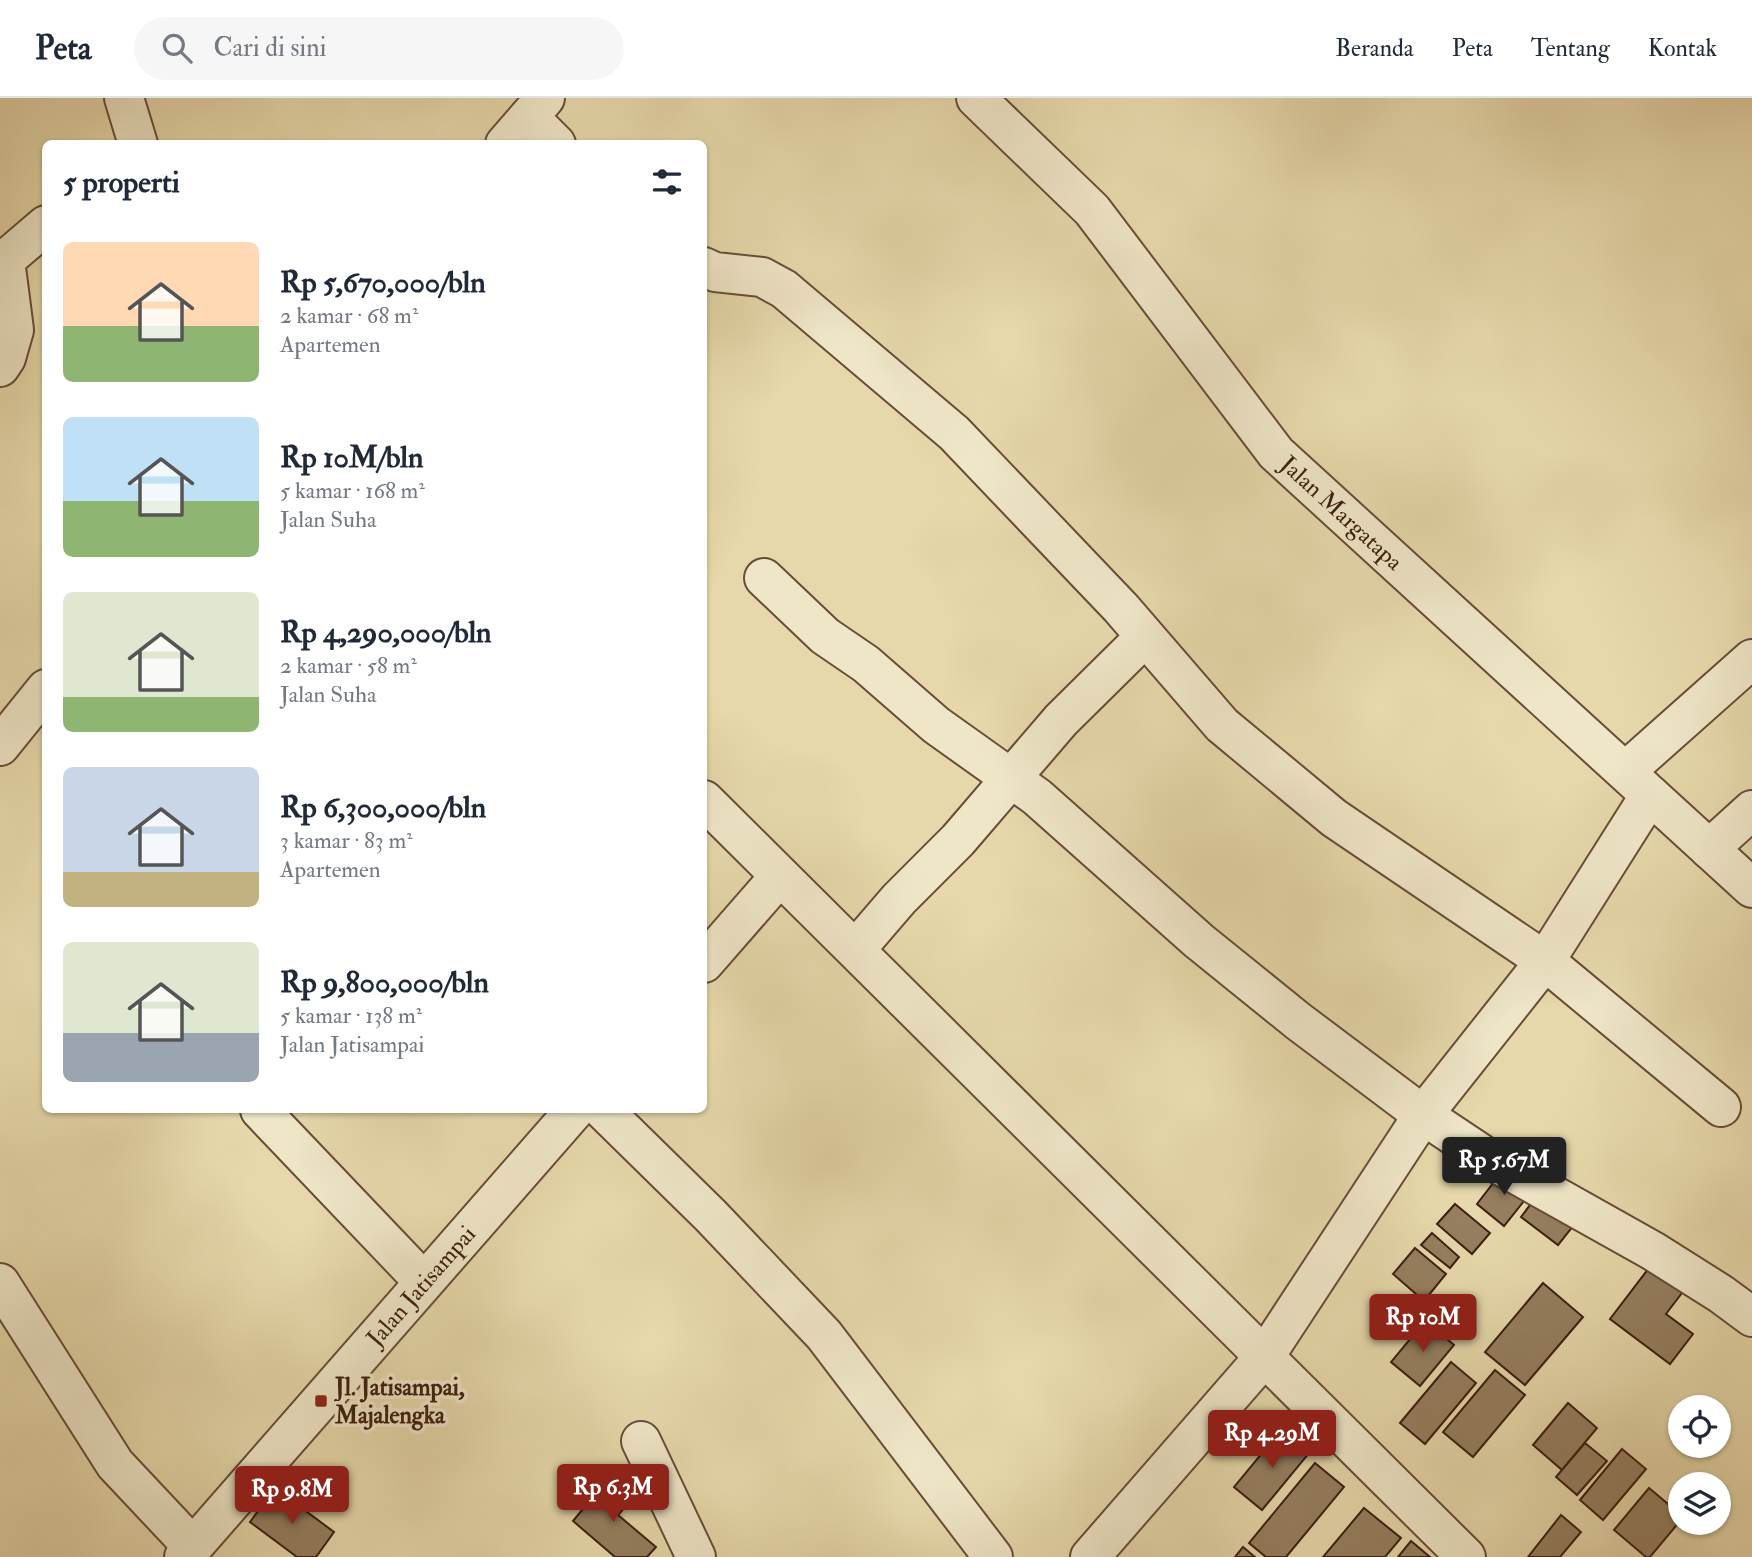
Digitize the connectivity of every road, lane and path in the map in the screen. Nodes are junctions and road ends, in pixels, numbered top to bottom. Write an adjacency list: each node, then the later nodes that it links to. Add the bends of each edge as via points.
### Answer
1 (124, 98): 4 (street)
2 (976, 98): 16 (street, Jalan Margatapa, via 1092,211 1276,453)
3 (526, 120): 5 (street)
4 (137, 140)
5 (551, 140)
6 (42, 228): 7 (street)
7 (3, 260): 9 (street, via 14,330)
8 (707, 268): 11 (street, via 762,277 784,289 954,433)
9 (0, 367)
10 (764, 578): 15 (street, via 825,636)
11 (1145, 637): 15 (street, via 1061,720); 24 (street, via 1222,725 1334,818)
12 (1752, 659): 16 (street)
13 (42, 694): 14 (street)
14 (0, 747)
15 (1011, 778): 22 (street); 29 (street, via 1199,941)
16 (1638, 783): 19 (street, Jalan Margatapa); 24 (street)
17 (707, 803): 20 (street)
18 (1752, 810): 19 (street)
19 (1709, 849): 21 (street, Jalan Margatapa)
20 (779, 877): 22 (street); 23 (street)
21 (1752, 888)
22 (856, 949): 33 (street)
23 (707, 960)
24 (1545, 961): 25 (street); 29 (street)
25 (1721, 1107)
26 (263, 1113): 30 (street)
27 (572, 1113): 30 (street, Jalan Jatisampai)
28 (606, 1113): 37 (street, via 824,1335)
29 (1423, 1115): 32 (street, via 1489,1159 1653,1251); 33 (street)
30 (424, 1282): 35 (street, Jalan Jatisampai)
31 (0, 1283): 35 (street, via 115,1464)
32 (1752, 1317)
33 (1265, 1356): 38 (street); 39 (street)
34 (641, 1441): 36 (street)
35 (188, 1552)
36 (696, 1557)
37 (993, 1557)
38 (1090, 1557)
39 (1466, 1557)

